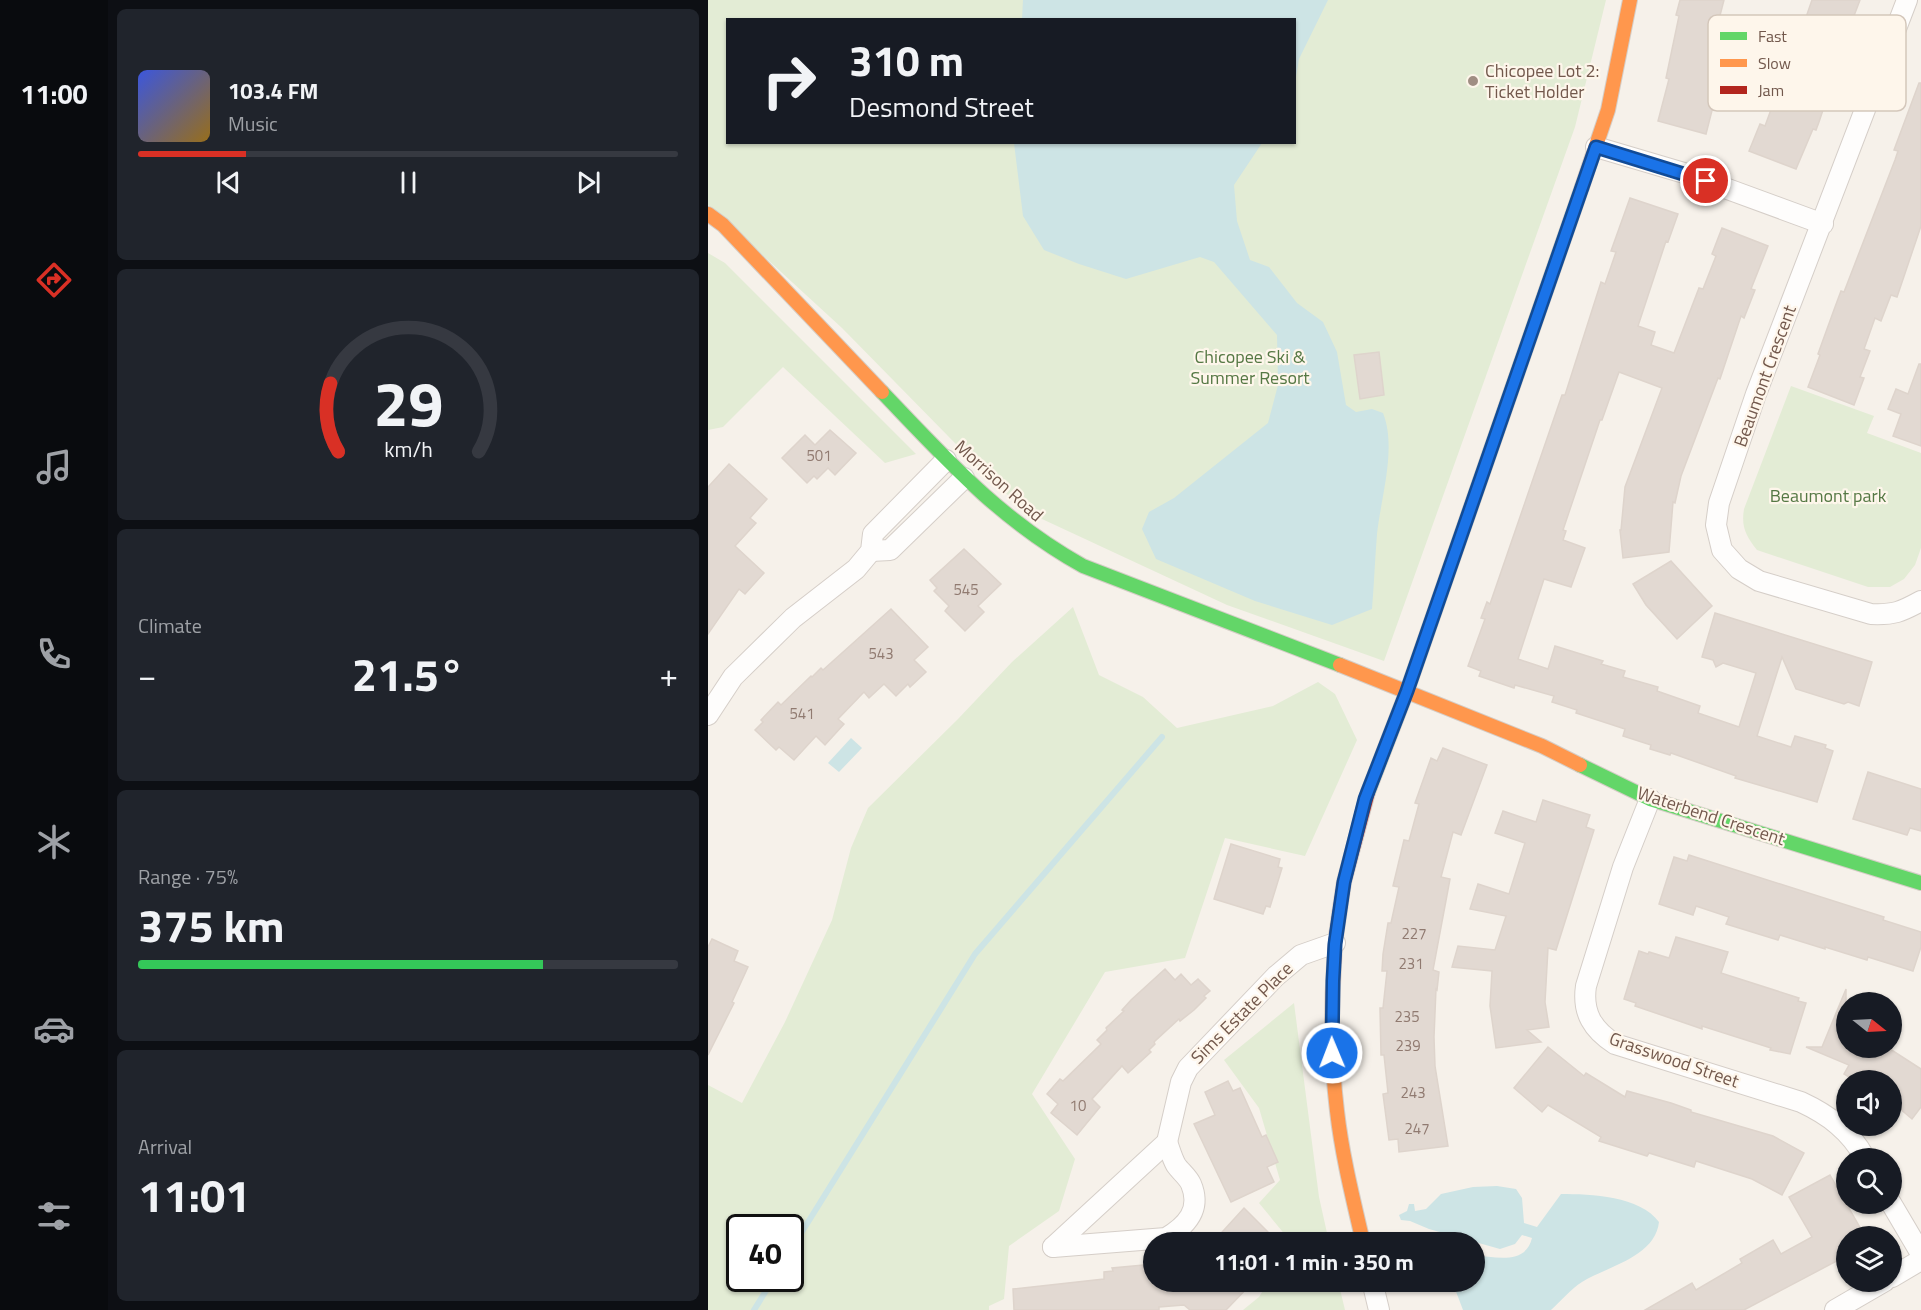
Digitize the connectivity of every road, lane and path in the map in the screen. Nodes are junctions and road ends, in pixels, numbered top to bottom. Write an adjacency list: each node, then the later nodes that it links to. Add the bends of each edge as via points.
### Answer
1 (1630, 0): 5 (street, via 1608,110)
2 (1907, 0): 3 (street, Beaumont Crescent)
3 (1901, 15)
4 (1865, 111): 7 (street, Beaumont Crescent)
5 (1596, 147): 7 (street); 12 (street)
6 (708, 214): 8 (street, Morrison Road, via 723,225)
7 (1823, 224): 11 (street, Beaumont Crescent, via 1756,394 1719,503 1716,525 1722,550 1739,569 1759,581 1871,614 1902,612)
8 (946, 460): 9 (street, Morrison Road); 10 (street, via 873,534)
9 (964, 478): 10 (street, via 890,549); 12 (street, Morrison Road, via 1027,532 1083,566)
10 (871, 551): 13 (street, via 856,569 793,618 733,678)
11 (1921, 601)
12 (1407, 691): 14 (street, Waterbend Crescent, via 1542,746); 16 (street, via 1365,799 1344,882)
13 (708, 715)
14 (1650, 799): 15 (street, Waterbend Crescent); 18 (street, Grasswood Street, via 1623,867 1586,986 1585,1006 1591,1023 1615,1044 1817,1109 1847,1132)
15 (1921, 884)
16 (1335, 944): 17 (street, Sims Estate Place, via 1302,955 1276,976 1188,1068); 20 (street, via 1332,1034 1337,1113)
17 (1167, 1142): 17 (street, via 1177,1166 1191,1183 1194,1199 1192,1215 1182,1229 1166,1238 1053,1247)
18 (1858, 1148)
19 (1897, 1214): 21 (street)
20 (1361, 1232)
21 (1921, 1254)
22 (1921, 1260): 23 (street)
23 (1902, 1271)
24 (1375, 1292): 26 (street)
25 (1866, 1292): 27 (street)
26 (1379, 1310)
27 (1835, 1310)

